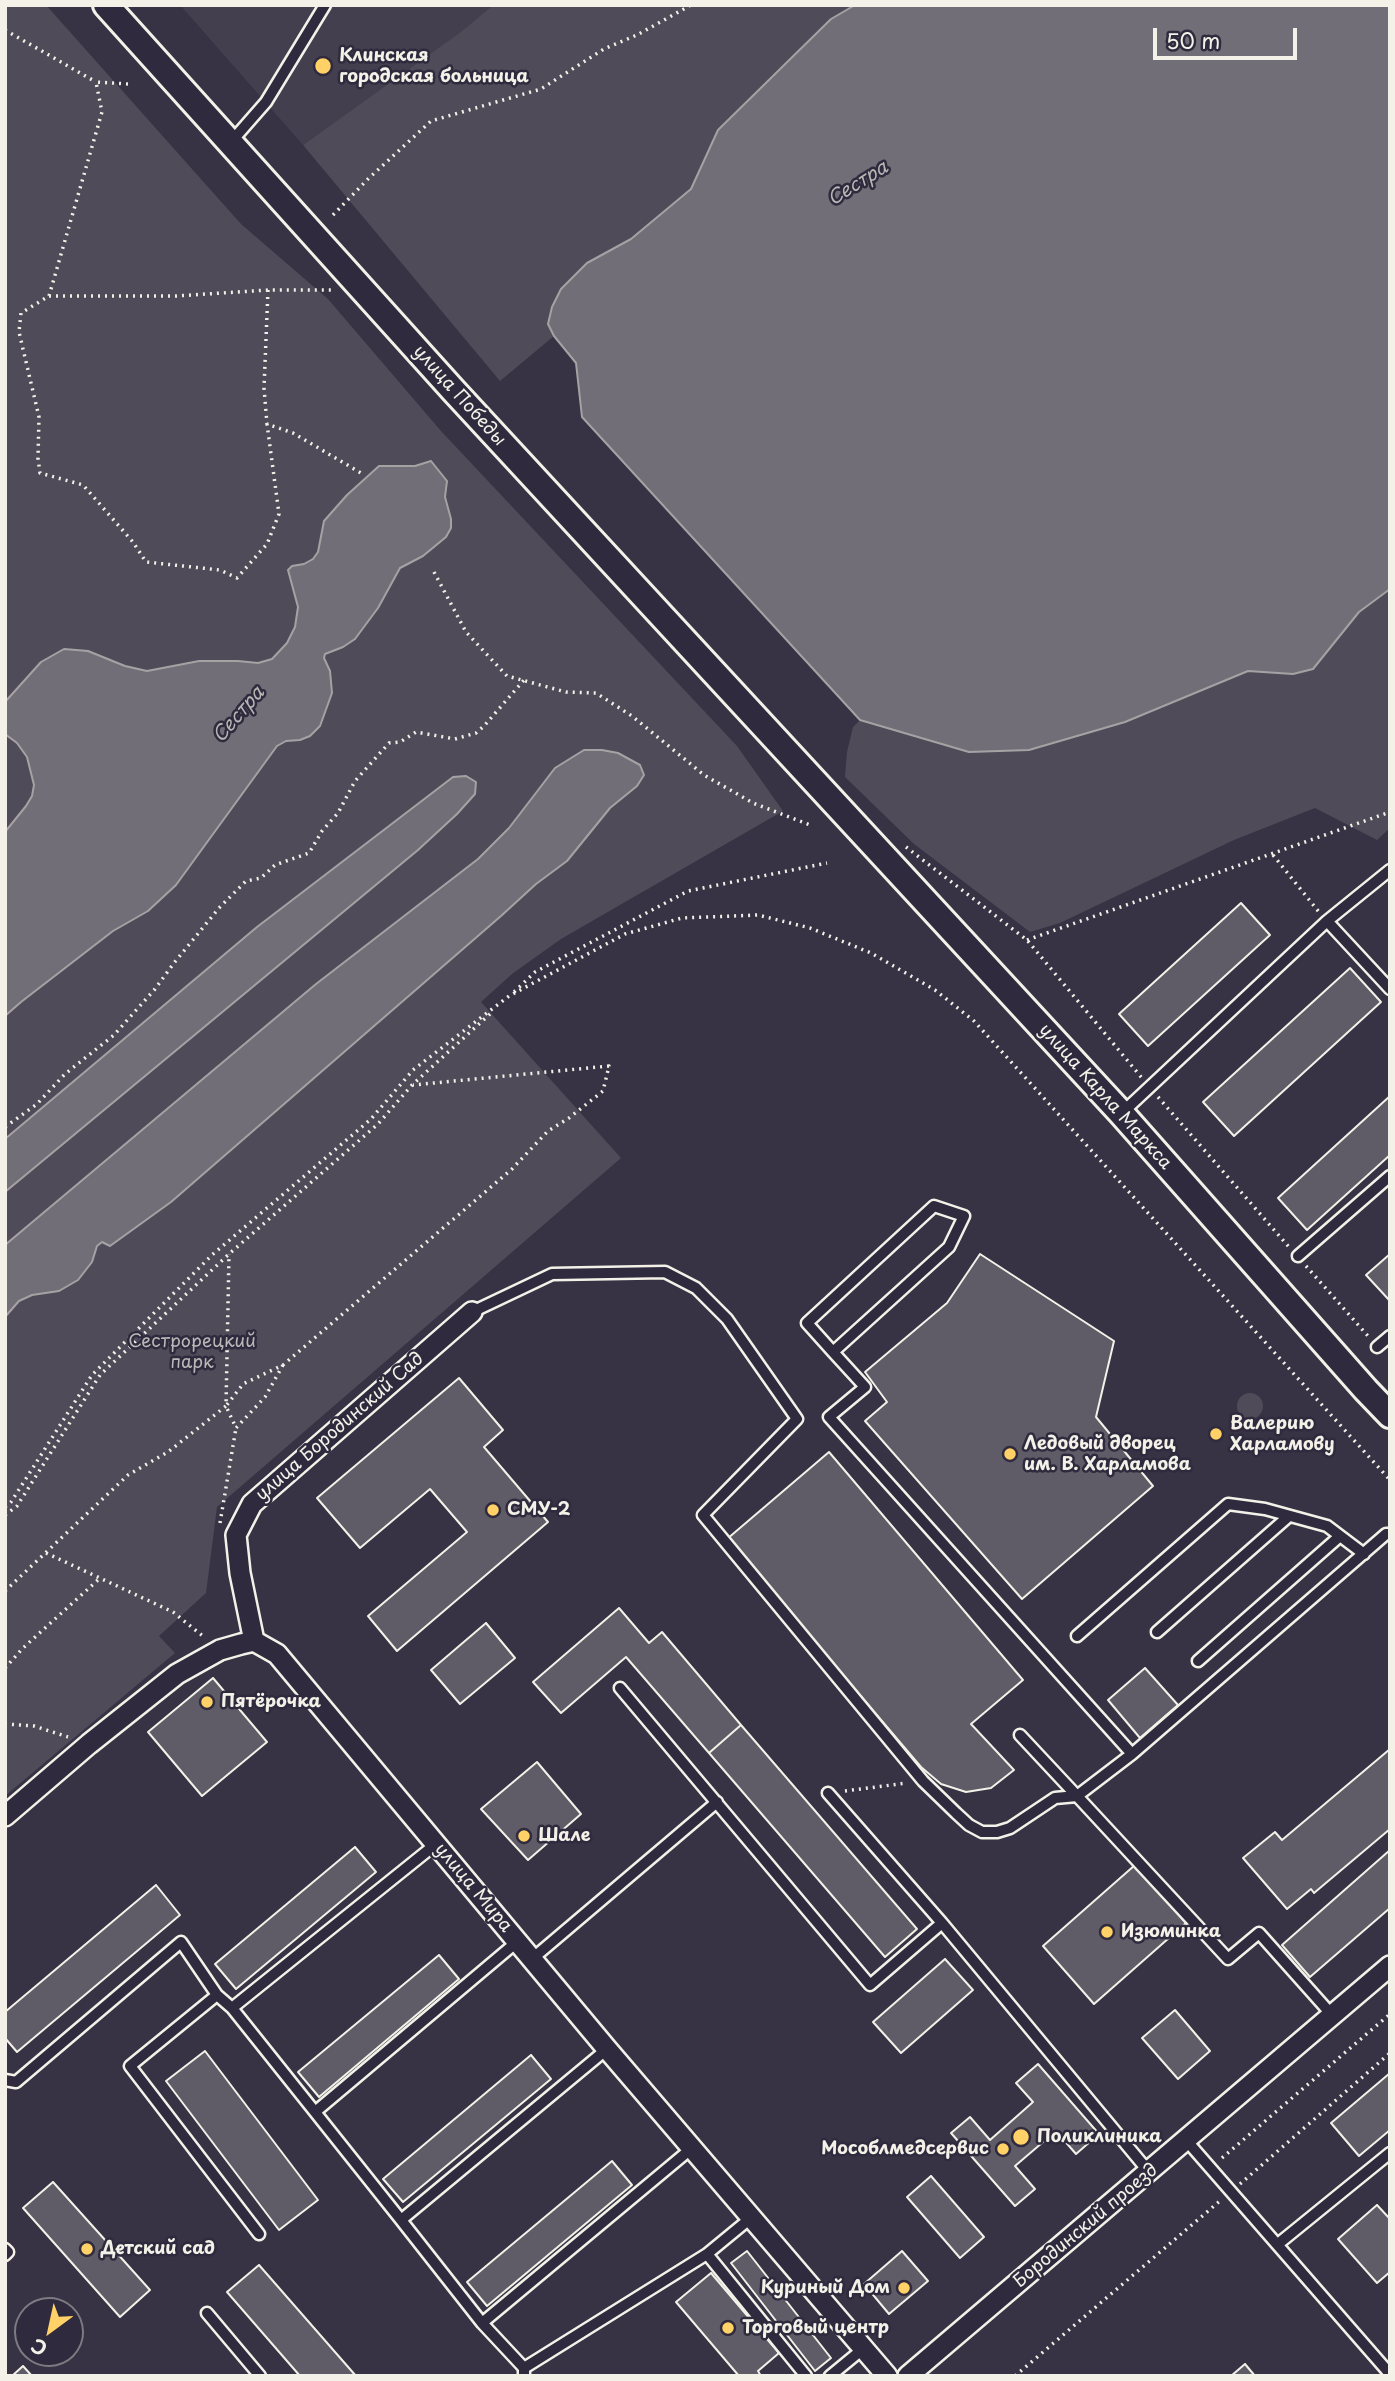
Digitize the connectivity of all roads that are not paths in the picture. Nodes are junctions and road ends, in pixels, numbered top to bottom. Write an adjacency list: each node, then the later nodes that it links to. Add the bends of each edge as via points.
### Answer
1 (106, 5): 3 (street, улица Победы)
2 (325, 5): 3 (lane, via 267,102)
3 (230, 142): 4 (street, улица Победы)
4 (815, 783): 8 (street, улица Карла Маркса)
5 (1390, 870): 6 (lane)
6 (1327, 921): 7 (lane); 8 (lane)
7 (1390, 989)
8 (1121, 1113): 15 (street, улица Карла Маркса)
9 (1390, 1176): 10 (lane)
10 (1298, 1256)
11 (472, 1312): 22 (street, улица Бородинский Сад, via 252,1504 236,1535); 28 (lane, via 552,1274 665,1272 696,1288 727,1319 797,1419 703,1515 923,1781 969,1825 982,1832 997,1832 1055,1798)
12 (1390, 1336): 13 (lane)
13 (1377, 1347)
14 (833, 1352): 14 (lane, via 807,1323 934,1206 964,1216 949,1247); 26 (lane, via 864,1387 829,1417)
15 (1390, 1415)
16 (1289, 1516): 18 (lane, via 1327,1526); 20 (lane); 21 (lane, via 1228,1504)
17 (1390, 1534): 19 (lane)
18 (1340, 1536): 19 (lane); 23 (lane)
19 (1364, 1554): 26 (lane)
20 (1157, 1632)
21 (1077, 1636)
22 (254, 1641): 30 (street, via 220,1650 177,1674); 31 (street, улица Мира, via 276,1654)
23 (1198, 1661)
24 (620, 1688): 29 (lane)
25 (1020, 1735): 28 (lane)
26 (1132, 1754): 28 (lane)
27 (828, 1793): 32 (lane)
28 (1077, 1796): 38 (lane, via 1228,1959 1259,1933)
29 (717, 1802): 32 (lane, via 870,1985); 34 (lane)
30 (5, 1815)
31 (436, 1844): 33 (street, улица Мира); 37 (lane)
32 (942, 1923): 45 (lane)
33 (518, 1941): 34 (street, улица Мира); 41 (lane)
34 (532, 1959): 39 (street, улица Мира)
35 (1390, 1966): 38 (street, Бородинский проезд)
36 (217, 1994): 37 (lane); 40 (lane, via 181,1942 16,2082); 48 (lane, via 130,2066)
37 (232, 2008): 41 (lane)
38 (1332, 2015): 42 (street, Бородинский проезд)
39 (607, 2049): 43 (street, улица Мира); 47 (lane)
40 (5, 2080)
41 (315, 2112): 47 (lane)
42 (1186, 2140): 45 (street, Бородинский проезд); 49 (lane)
43 (692, 2148): 46 (street, улица Мира); 54 (lane)
44 (1390, 2153): 49 (lane)
45 (1150, 2172): 62 (street, Бородинский проезд)
46 (752, 2217): 51 (lane); 55 (street, улица Мира)
47 (401, 2220): 54 (lane)
48 (259, 2234)
49 (1278, 2244): 57 (lane)
50 (5, 2249): 52 (lane)
51 (707, 2254): 56 (lane); 59 (lane)
52 (5, 2255)
53 (207, 2313): 58 (lane)
54 (482, 2323): 56 (lane)
55 (864, 2348): 60 (lane); 61 (street, улица Мира)
56 (524, 2372)
57 (1390, 2374)
58 (260, 2376)
59 (806, 2376)
60 (830, 2376)
61 (887, 2376)
62 (908, 2376)

